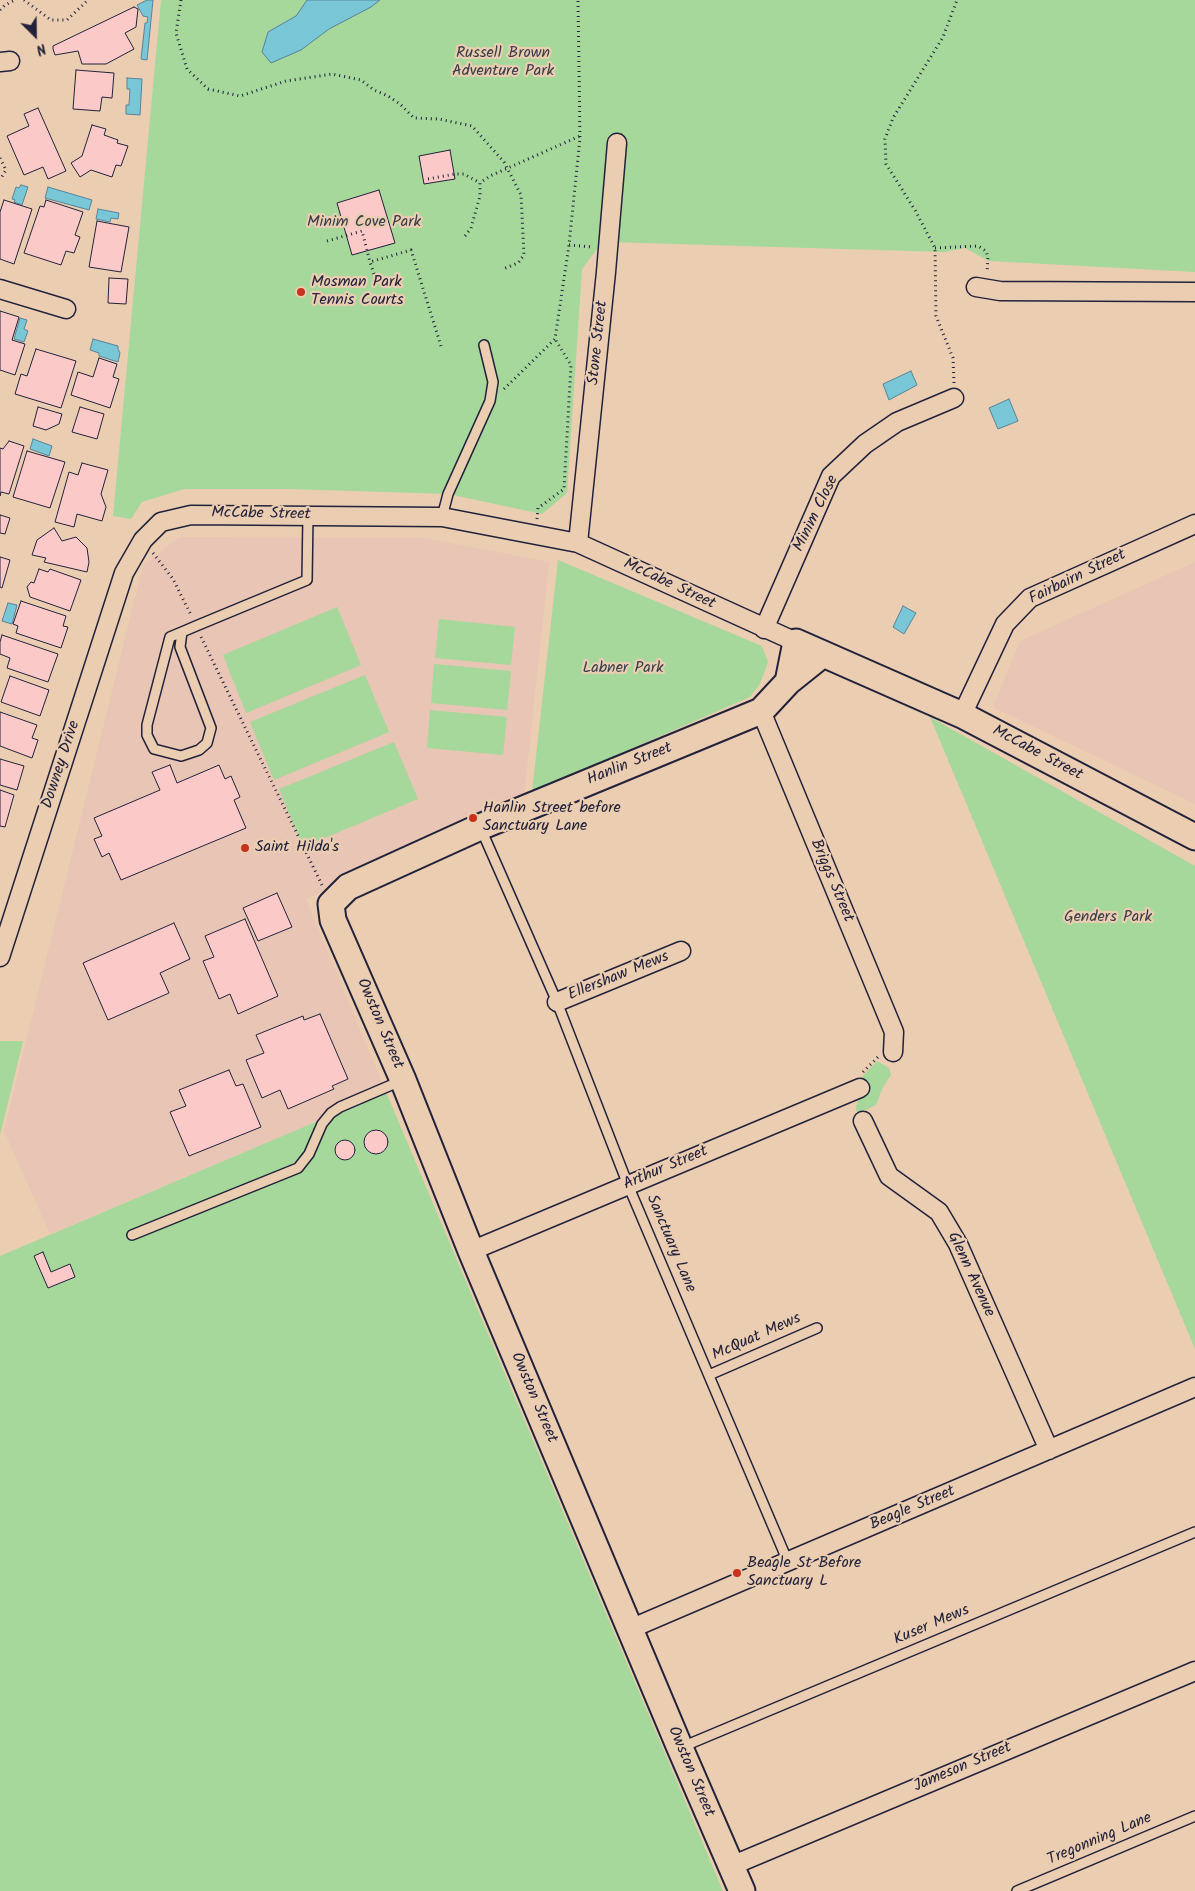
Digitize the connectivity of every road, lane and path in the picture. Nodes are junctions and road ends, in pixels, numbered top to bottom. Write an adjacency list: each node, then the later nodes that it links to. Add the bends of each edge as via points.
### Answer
1 (15, 0): 7 (path)
2 (24, 0): 3 (path, via 51,20 67,20)
3 (88, 0)
4 (181, 0): 11 (path, via 176,32 184,60 187,69 208,89 240,96 286,80 332,74 361,80 400,104 414,118 472,126)
5 (578, 0): 8 (path)
6 (958, 0): 18 (path, via 943,37 893,118 885,139 886,164)
7 (0, 10)
8 (580, 136): 11 (path); 17 (path)
9 (616, 143): 19 (street, Stone Street)
10 (0, 158): 13 (path, via 6,170)
11 (507, 168): 14 (path); 22 (path, via 521,195 524,255 518,263)
12 (428, 179): 14 (path, via 464,174)
13 (0, 180)
14 (480, 183): 15 (path, via 480,196 471,228)
15 (465, 236)
16 (327, 241): 21 (path, via 362,231)
17 (569, 245): 19 (path); 28 (path)
18 (935, 248): 20 (path, via 978,246 986,251); 31 (path, via 936,316 953,358)
19 (608, 250): 38 (street, Stone Street)
20 (988, 257)
21 (370, 262): 23 (path); 30 (path, via 412,250)
22 (502, 270)
23 (374, 274)
24 (976, 287): 26 (street, via 1000,291)
25 (0, 289): 27 (street)
26 (1195, 292)
27 (66, 309)
28 (555, 339): 32 (path, via 510,386); 36 (path, via 571,365 564,488 538,508)
29 (484, 345): 32 (lane, via 492,382)
30 (440, 346)
31 (954, 398): 41 (street, Minim Close, via 898,422 865,444 831,476)
32 (490, 401): 34 (lane, via 448,494)
33 (308, 516): 34 (street, McCabe Street); 37 (street, McCabe Street, via 190,514 161,522); 40 (lane, via 307,580)
34 (442, 517): 36 (street, McCabe Street)
35 (1195, 524): 47 (street, Fairbairn Street, via 1030,598 1005,624)
36 (536, 535): 38 (street, McCabe Street)
37 (143, 540): 39 (street, McCabe Street); 40 (path, via 173,579)
38 (578, 543): 41 (street, McCabe Street)
39 (124, 573): 52 (street, Downey Drive)
40 (196, 626): 42 (lane); 50 (path)
41 (764, 629): 43 (street, McCabe Street)
42 (182, 632): 42 (lane, via 180,647 211,728 207,743 199,750 181,756 154,749 147,735 147,725 170,637)
43 (796, 642): 44 (street, McCabe Street); 45 (street)
44 (823, 654): 45 (street, Hanlin Street); 47 (street, McCabe Street)
45 (788, 682): 46 (street, Hanlin Street)
46 (761, 711): 48 (street, Hanlin Street); 54 (street, Briggs Street, via 894,1032)
47 (962, 715): 49 (street, McCabe Street)
48 (480, 827): 50 (street, Hanlin Street, via 348,887); 53 (lane, Sanctuary Lane)
49 (1195, 837)
50 (331, 904): 55 (street, Owston Street, via 334,920)
51 (681, 951): 53 (street, Ellershaw Mews)
52 (0, 957)
53 (557, 1002): 58 (lane, Sanctuary Lane)
54 (893, 1052): 56 (path, via 878,1057 855,1078)
55 (403, 1080): 59 (lane, via 331,1113 322,1124 309,1154 298,1168 288,1174); 60 (street, Owston Street)
56 (860, 1088): 58 (street, Arthur Street)
57 (863, 1121): 64 (street, Glenn Avenue, via 889,1176 939,1212 958,1244)
58 (628, 1185): 60 (street, Arthur Street); 62 (lane, Sanctuary Lane)
59 (132, 1235)
60 (471, 1251): 67 (street, Owston Street)
61 (817, 1328): 62 (lane, McQuat Mews)
62 (709, 1375): 66 (lane, Sanctuary Lane)
63 (1195, 1387): 64 (street, Beagle Street)
64 (1049, 1450): 66 (street, Beagle Street)
65 (1195, 1532): 69 (lane, Kuser Mews)
66 (788, 1562): 67 (street, Beagle Street)
67 (630, 1628): 69 (street, Owston Street)
68 (1195, 1671): 71 (street, Jameson Street)
69 (680, 1748): 71 (street, Owston Street)
70 (1195, 1816): 73 (lane, Tregonning Lane)
71 (731, 1866): 72 (street, Owston Street)
72 (742, 1891)
73 (1018, 1891)

